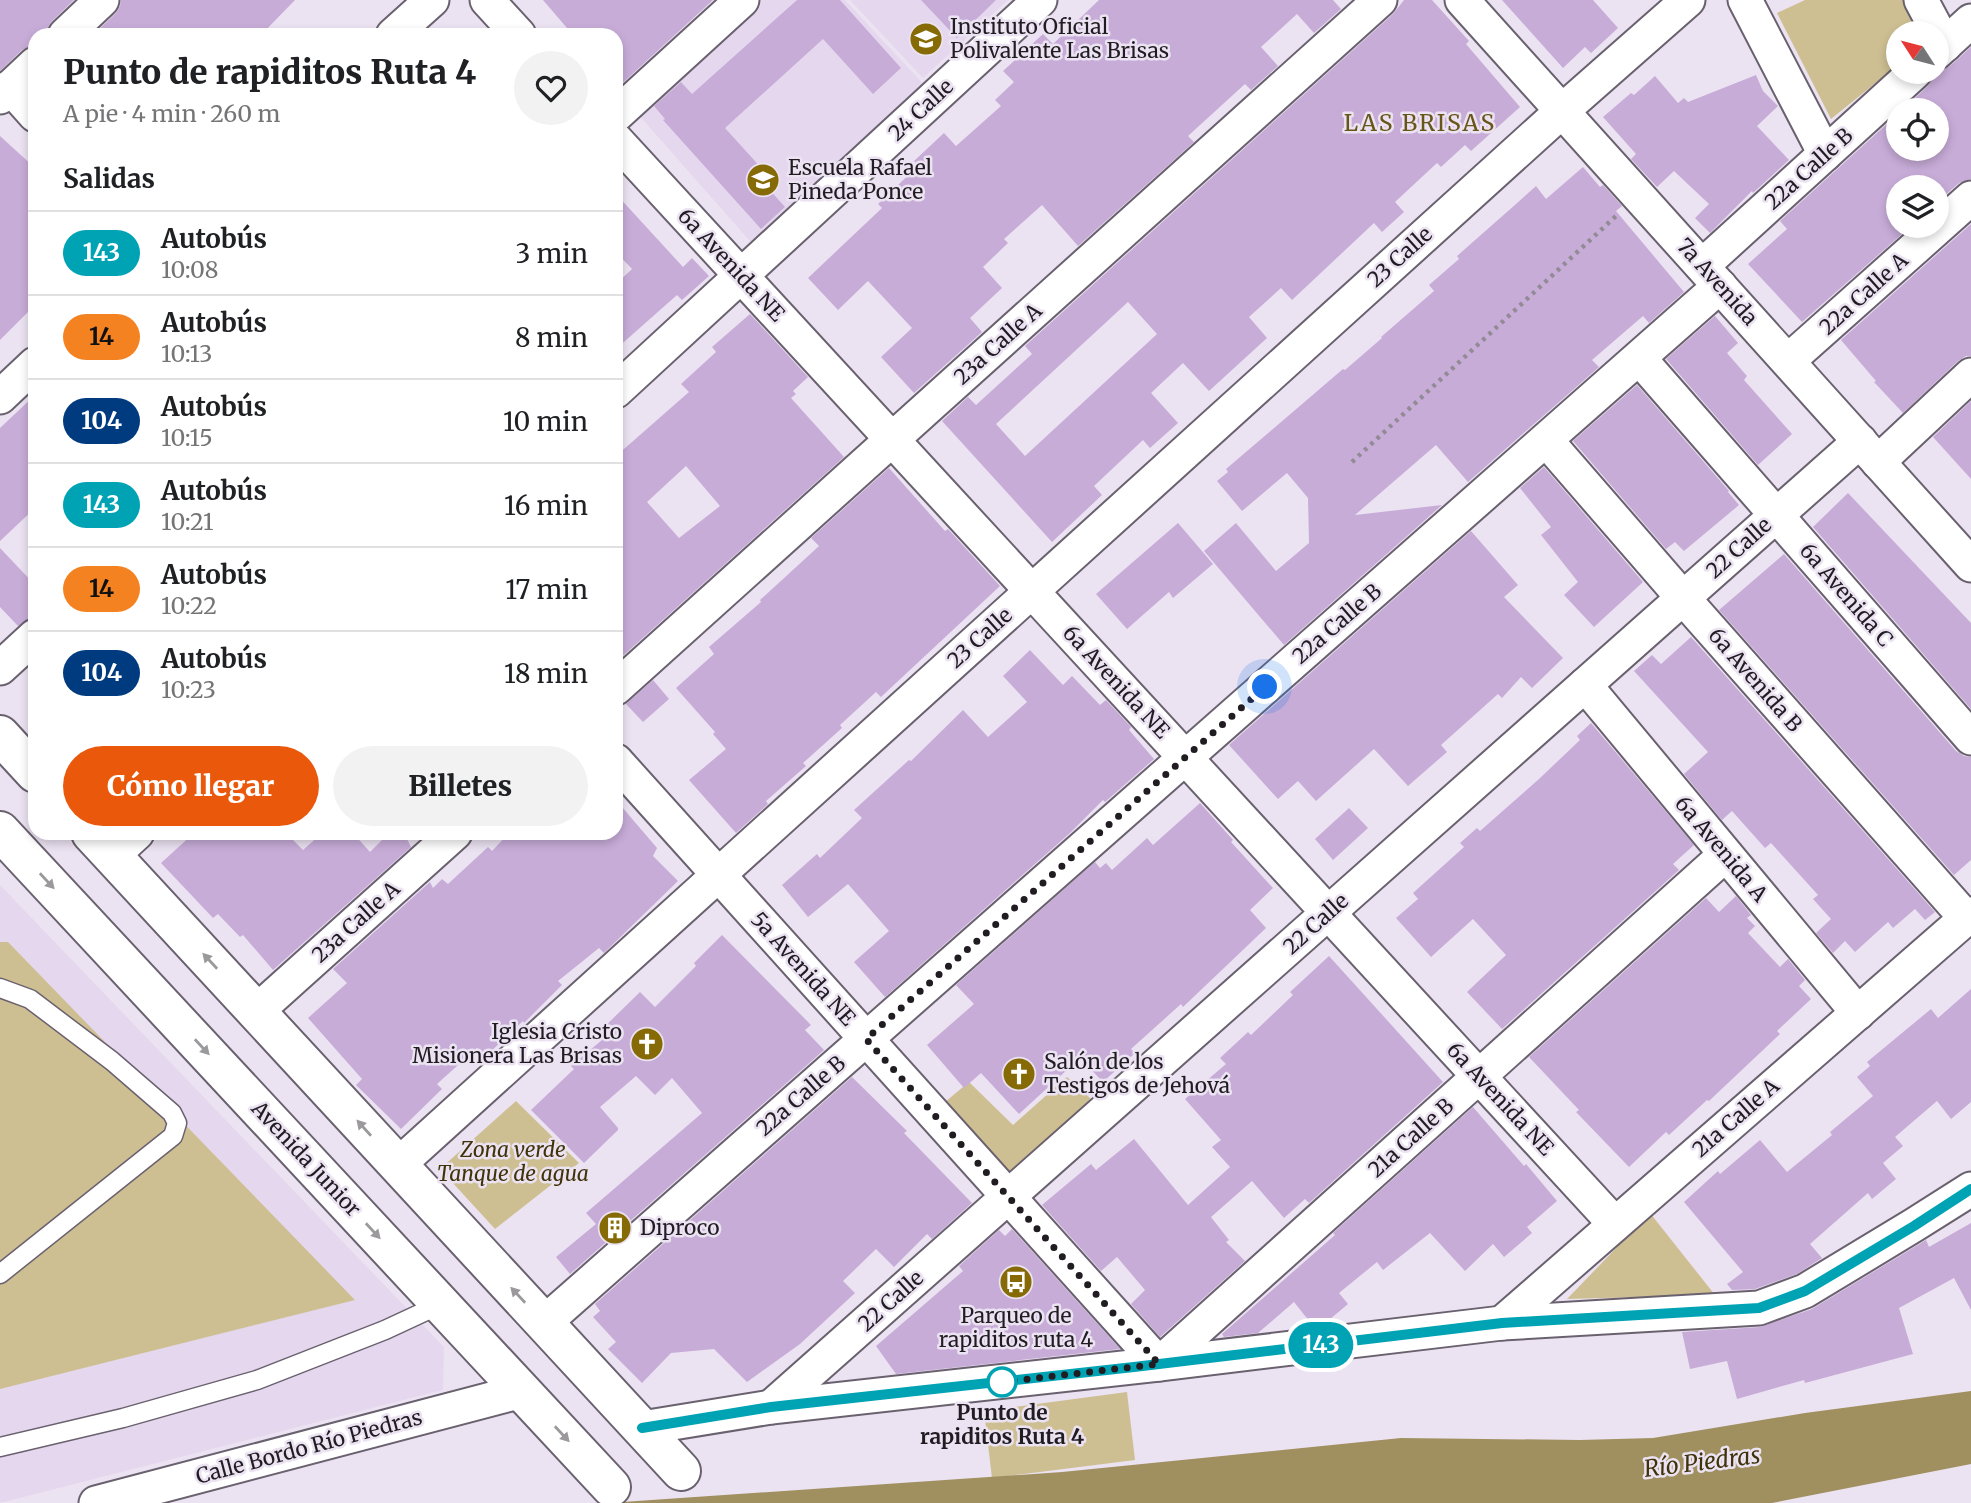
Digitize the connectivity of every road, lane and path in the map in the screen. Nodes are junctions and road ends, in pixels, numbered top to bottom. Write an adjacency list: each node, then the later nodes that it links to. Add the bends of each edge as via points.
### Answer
1 (102, 0): 13 (street)
2 (432, 0): 14 (street)
3 (487, 0): 15 (street)
4 (742, 0): 20 (street)
5 (1040, 0): 27 (street, 24 Calle)
6 (1380, 0): 35 (street, 23a Calle A)
7 (1462, 0): 22 (street, 7a Avenida)
8 (1688, 0): 22 (street, 23 Calle)
9 (1745, 0): 24 (street)
10 (1921, 0): 11 (street)
11 (1930, 21)
12 (1971, 21): 16 (street)
13 (72, 28)
14 (401, 28)
15 (513, 28)
16 (1950, 40)
17 (28, 71): 19 (street)
18 (1902, 84): 24 (street, 22a Calle B)
19 (5, 92): 21 (street)
20 (623, 109)
21 (28, 110)
22 (1562, 111): 25 (street, 7a Avenida); 41 (street, 23 Calle)
23 (623, 148): 27 (street, 6a Avenida NE)
24 (1825, 154): 28 (street, 22a Calle B)
25 (1639, 196): 28 (street, 7a Avenida); 38 (path)
26 (1971, 198): 30 (street, 22a Calle A)
27 (741, 276): 33 (street, 24 Calle); 35 (street, 6a Avenida NE)
28 (1711, 276): 29 (street, 22a Calle B); 30 (street, 7a Avenida)
29 (1639, 358): 36 (street, 22a Calle B); 39 (street, 6a Avenida C)
30 (1788, 361): 37 (street, 7a Avenida)
31 (28, 371): 34 (street)
32 (1971, 375): 37 (street, 22 Calle)
33 (623, 385)
34 (0, 397)
35 (892, 439): 41 (street, 6a Avenida NE); 45 (street, 23a Calle A)
36 (1546, 440): 42 (street, 6a Avenida B); 49 (street, 22a Calle B)
37 (1869, 451): 39 (street, 22 Calle); 40 (street, 7a Avenida)
38 (1352, 462)
39 (1776, 515): 42 (street, 22 Calle); 48 (street, 6a Avenida C)
40 (1971, 564)
41 (1032, 591): 49 (street, 6a Avenida NE); 56 (street, 23 Calle)
42 (1682, 598): 46 (street, 22 Calle); 58 (street, 6a Avenida B)
43 (28, 642): 44 (street)
44 (0, 668)
45 (623, 682)
46 (1585, 685): 55 (street, 6a Avenida A); 57 (street, 22 Calle)
47 (0, 735): 50 (main road)
48 (1971, 738)
49 (1185, 757): 57 (street, 6a Avenida NE); 62 (street, 22a Calle B)
50 (28, 765)
51 (623, 769): 56 (street, 5a Avenida NE)
52 (0, 831): 69 (main road, Avenida Junior, one-way to 69)
53 (447, 840): 60 (street, 23a Calle A)
54 (113, 841): 60 (main road, one-way to 54)
55 (1725, 855): 61 (street, 6a Avenida A); 63 (street, 21a Calle B)
56 (719, 875): 62 (street, 5a Avenida NE); 64 (street, 23 Calle)
57 (1329, 913): 63 (street, 6a Avenida NE); 66 (street, 22 Calle)
58 (1968, 916): 61 (street, 21a Calle A)
59 (0, 988): 68 (lane, via 30,999 112,1061 172,1113 177,1123 173,1136)
60 (257, 1011): 64 (main road, one-way to 60)
61 (1858, 1013): 67 (street, 21a Calle A)
62 (866, 1039): 66 (street, 5a Avenida NE); 70 (street, 22a Calle B)
63 (1479, 1076): 67 (street, 6a Avenida NE); 72 (street, 21a Calle B)
64 (398, 1165): 70 (main road, one-way to 64)
65 (1971, 1189): 71 (street, via 1805,1291 1759,1308)
66 (1008, 1196): 72 (street, 5a Avenida NE); 74 (street, 22 Calle)
67 (1615, 1224): 71 (street, 21a Calle A)
68 (0, 1274)
69 (441, 1304): 73 (main road, Avenida Junior); 76 (lane, via 257,1380)
70 (544, 1323): 75 (main road)
71 (1502, 1323): 72 (street)
72 (1159, 1364): 74 (street)
73 (522, 1391): 78 (main road, Avenida Junior, one-way to 78); 79 (street, Calle Bordo Río Piedras)
74 (771, 1407): 75 (street)
75 (642, 1428): 77 (main road)
76 (0, 1447)
77 (681, 1471)
78 (611, 1487)
79 (96, 1503)

